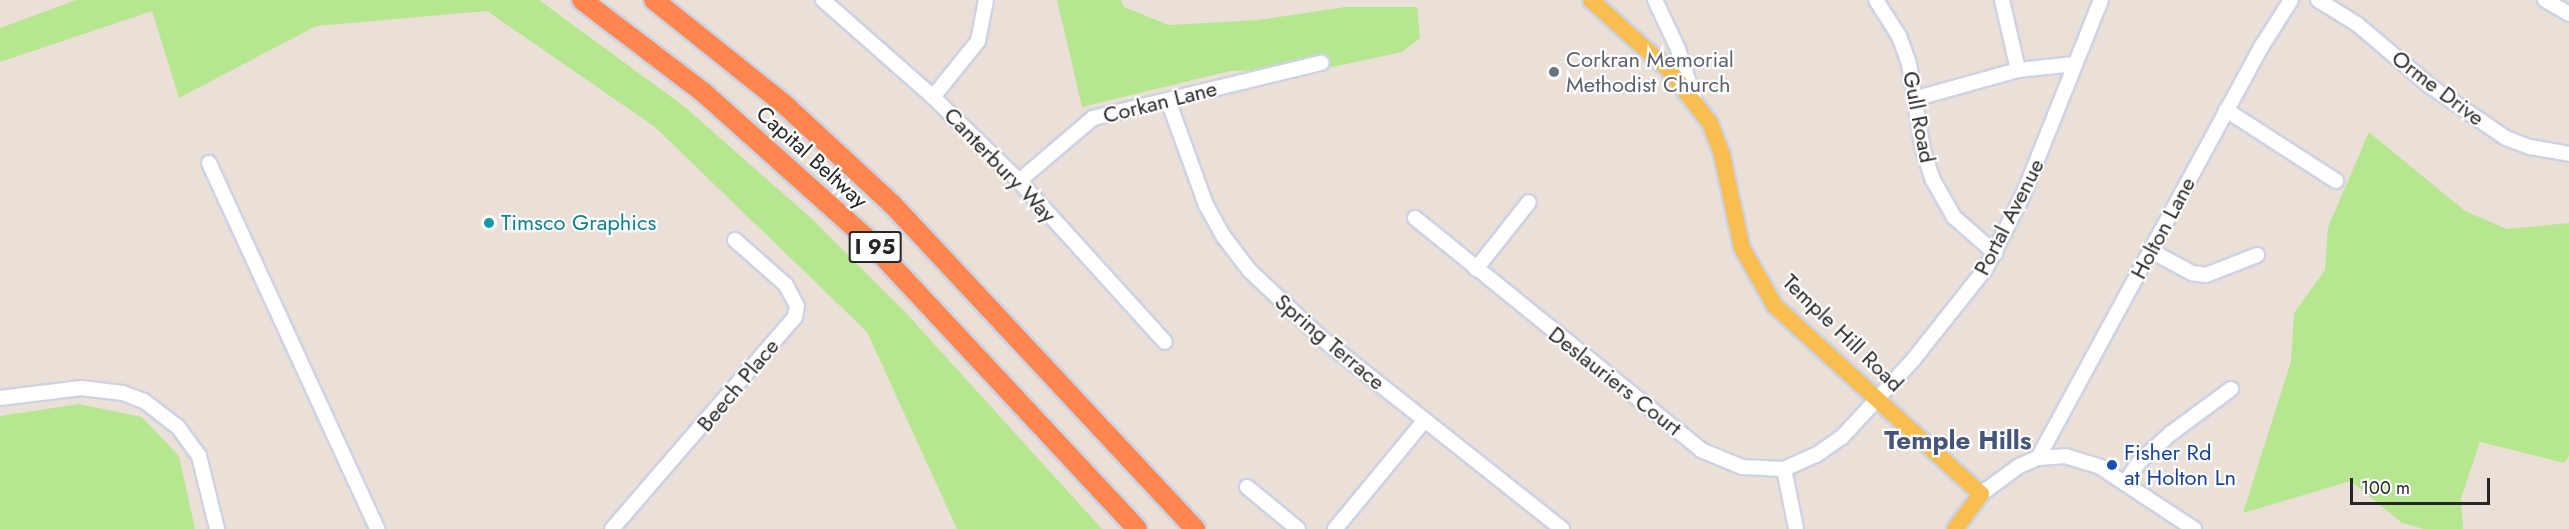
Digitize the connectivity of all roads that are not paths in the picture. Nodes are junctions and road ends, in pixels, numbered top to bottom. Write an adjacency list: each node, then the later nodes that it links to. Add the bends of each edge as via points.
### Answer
1 (582, 0): 49 (highway, Capital Beltway / I 95, via 704,93 864,236)
2 (654, 0): 50 (highway, Capital Beltway / I 95, via 785,105 893,205)
3 (823, 0): 17 (street, Canterbury Way)
4 (987, 0): 17 (street, via 978,41)
5 (1591, 0): 18 (main road, Temple Hill Road)
6 (1655, 0): 18 (street, via 1678,49)
7 (1876, 0): 19 (street, Gull Road, via 1899,36)
8 (2002, 0): 16 (street)
9 (2102, 0): 15 (street, Portal Avenue)
10 (2291, 0): 21 (street, Holton Lane)
11 (2318, 0): 22 (street, Orme Drive, via 2356,24 2430,86 2501,135 2530,147)
12 (2545, 0): 13 (street)
13 (2569, 14)
14 (1322, 63): 20 (street, Corkan Lane)
15 (2075, 64): 16 (street); 30 (street, Portal Avenue, via 2050,133)
16 (2018, 70): 19 (street)
17 (933, 97): 24 (street, Canterbury Way)
18 (1694, 98): 36 (main road, Temple Hill Road, via 1710,123 1722,155 1742,248 1760,284 1775,306)
19 (1917, 98): 30 (street, Gull Road, via 1923,150 1934,180 1954,217)
20 (1168, 100): 24 (street, Corkan Lane, via 1093,118); 37 (street, Spring Terrace, via 1206,205 1250,271 1275,299)
21 (2226, 110): 25 (street); 29 (street, Holton Lane)
22 (2569, 154)
23 (209, 163): 47 (street)
24 (1019, 181): 33 (street, Canterbury Way)
25 (2336, 181)
26 (1529, 202): 32 (street)
27 (1415, 218): 32 (street, Deslauriers Court)
28 (735, 240): 48 (street, Beech Place, via 786,285 796,306 795,317)
29 (2151, 251): 31 (street, via 2192,273 2206,275); 39 (street, Holton Lane)
30 (1995, 253): 36 (street, Portal Avenue, via 1960,302)
31 (2257, 255)
32 (1476, 269): 40 (street, Deslauriers Court, via 1701,450 1742,467)
33 (1165, 342)
34 (2230, 389): 41 (street, via 2155,446)
35 (0, 398): 46 (street, via 81,388 114,391 144,401 178,427 199,456)
36 (1878, 399): 38 (main road, Temple Hill Road); 40 (street, Portal Avenue, via 1829,447)
37 (1425, 420): 52 (street); 53 (street, Spring Terrace)
38 (1936, 454): 43 (main road, Temple Hill Road); 45 (main road, via 1963,496)
39 (2038, 458): 41 (street, via 2065,456 2084,461); 43 (street, via 2006,472)
40 (1784, 469): 44 (street)
41 (2125, 483): 54 (street)
42 (1247, 487): 51 (street)
43 (1982, 494): 45 (main road)
44 (1796, 528)
45 (1956, 528)
46 (216, 529)
47 (377, 529)
48 (612, 529)
49 (1137, 529)
50 (1195, 529)
51 (1298, 529)
52 (1335, 529)
53 (1562, 529)
54 (2194, 529)

